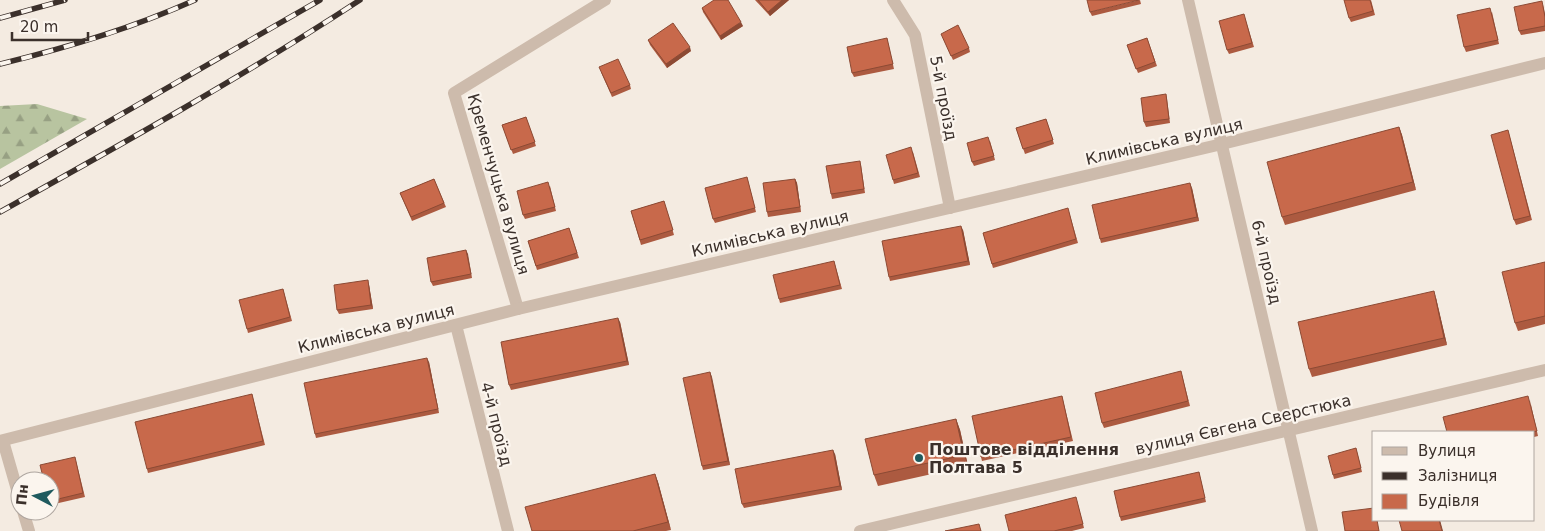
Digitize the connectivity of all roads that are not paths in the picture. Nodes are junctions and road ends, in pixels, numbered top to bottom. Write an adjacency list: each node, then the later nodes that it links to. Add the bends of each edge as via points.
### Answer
1 (605, 0): 7 (street, Кременчуцька вулиця, via 454,93)
2 (893, 0): 6 (street, 5-й проїзд, via 915,35)
3 (1188, 0): 5 (street, 6-й проїзд)
4 (1545, 62): 5 (street, Климівська вулиця)
5 (1222, 144): 6 (street, Климівська вулиця); 10 (street, 6-й проїзд)
6 (950, 208): 7 (street, Климівська вулиця)
7 (518, 309): 8 (street, Климівська вулиця)
8 (456, 325): 11 (street, Климівська вулиця); 13 (street, 4-й проїзд)
9 (1545, 370): 10 (street, вулиця Євгена Сверстюка)
10 (1290, 430): 14 (street, вулиця Євгена Сверстюка); 15 (street, 6-й проїзд)
11 (2, 441): 12 (street)
12 (11, 471)
13 (508, 531)
14 (860, 531)
15 (1312, 531)

